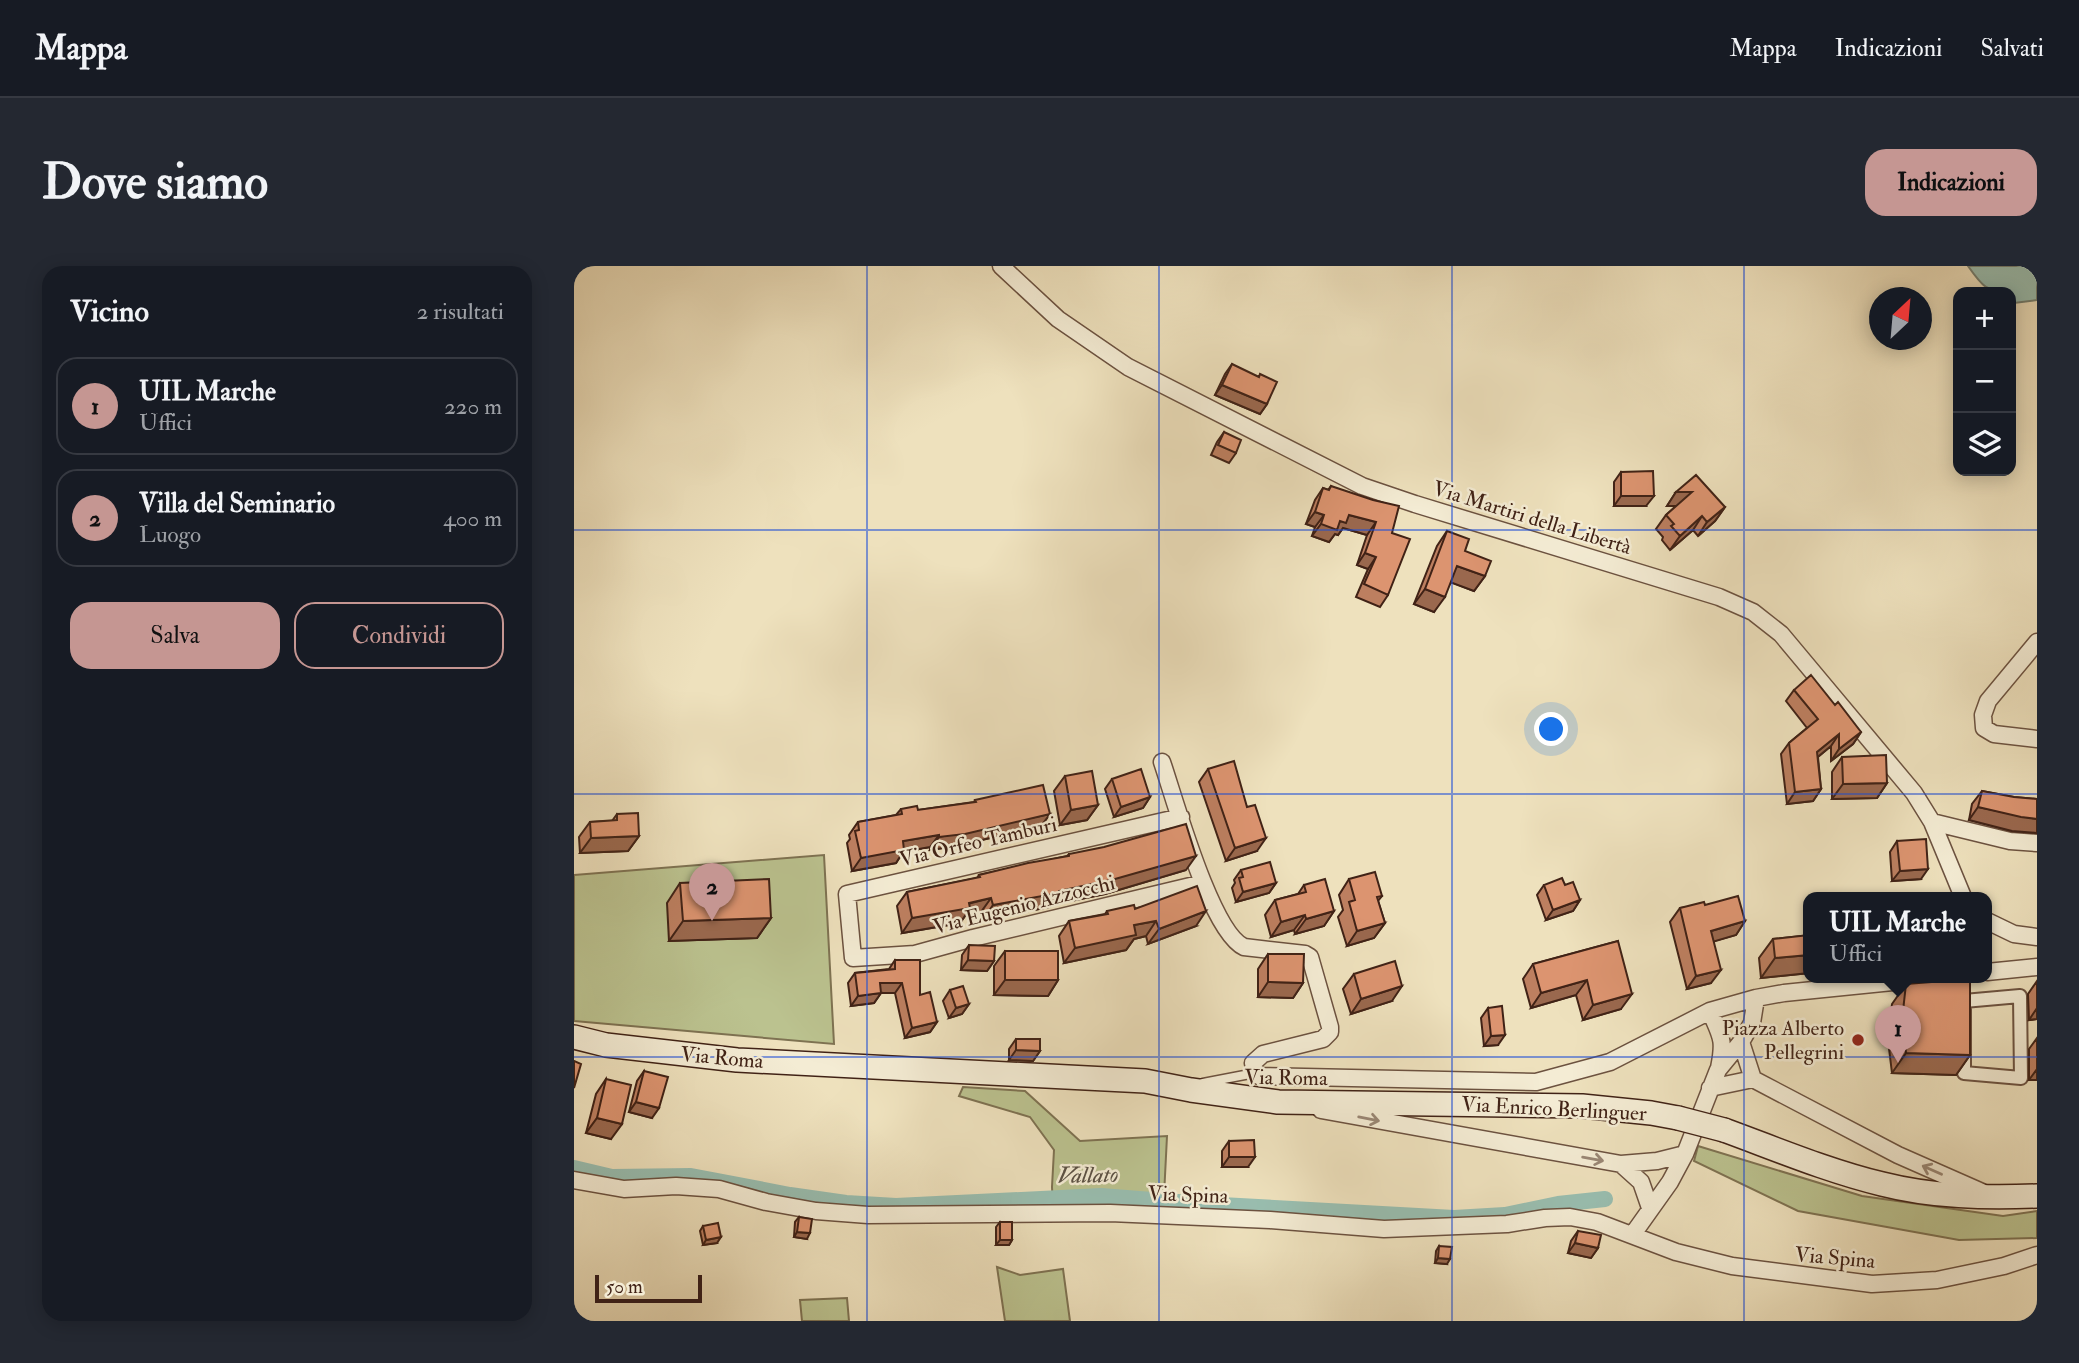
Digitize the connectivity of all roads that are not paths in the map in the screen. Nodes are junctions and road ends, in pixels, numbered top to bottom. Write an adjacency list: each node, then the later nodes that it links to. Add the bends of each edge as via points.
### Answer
1 (1001, 266): 6 (street, Via Martiri della Libertà, via 1058,319 1128,367 1362,486 1719,597 1753,612 1780,634 1914,793)
2 (2037, 642): 3 (street, via 1988,701 1983,715 1984,728 1994,734)
3 (2037, 739)
4 (1162, 762): 5 (street)
5 (1181, 817): 8 (street); 12 (street, Via Orfeo Tamburi, via 847,894)
6 (1932, 822): 7 (street); 9 (street, Via Martiri della Libertà)
7 (2037, 843)
8 (1203, 883): 12 (street, Via Eugenio Azzocchi, via 915,954); 22 (street, via 1236,943 1310,957 1330,1027 1322,1040 1263,1054 1253,1063)
9 (1961, 892)
10 (1992, 923): 11 (street)
11 (2037, 937)
12 (853, 958)
13 (2037, 967): 14 (street)
14 (1992, 972)
15 (1882, 983): 16 (street, Via Roma)
16 (1756, 999): 18 (street, Via Roma); 20 (street, via 1752,1023)
17 (1964, 1002): 17 (street, via 1964,1073 2021,1077 2020,996)
18 (1710, 1011): 21 (street, via 1723,1045); 22 (street, Via Roma, via 1610,1062 1536,1082 1265,1078)
19 (574, 1037): 24 (main road, Via Roma, via 737,1060)
20 (1741, 1042): 21 (street); 23 (street)
21 (1718, 1070): 25 (street)
22 (1255, 1073): 24 (lane, Via Roma, via 1205,1083)
23 (1753, 1079): 25 (street); 31 (street, one-way to 23, via 1898,1155)
24 (1145, 1081): 26 (main road, Via Enrico Berlinguer)
25 (1710, 1088): 27 (street)
26 (1278, 1102): 28 (street, one-way to 28); 31 (main road, Via Enrico Berlinguer, bridge, via 1582,1106 1651,1113 1724,1130 1883,1185 1938,1195)
27 (1685, 1154): 28 (street); 32 (street)
28 (1621, 1164): 32 (street, via 1641,1182)
29 (574, 1180): 33 (street, Via Spina, via 624,1189 719,1189 816,1211 868,1215 1110,1213 1384,1229 1570,1217)
30 (2037, 1196): 31 (main road, Via Enrico Berlinguer)
31 (1994, 1198)
32 (1650, 1208): 33 (street)
33 (1633, 1234): 34 (street, Via Spina, via 1676,1252 1732,1266 1872,1284 1937,1280)
34 (2037, 1255)

